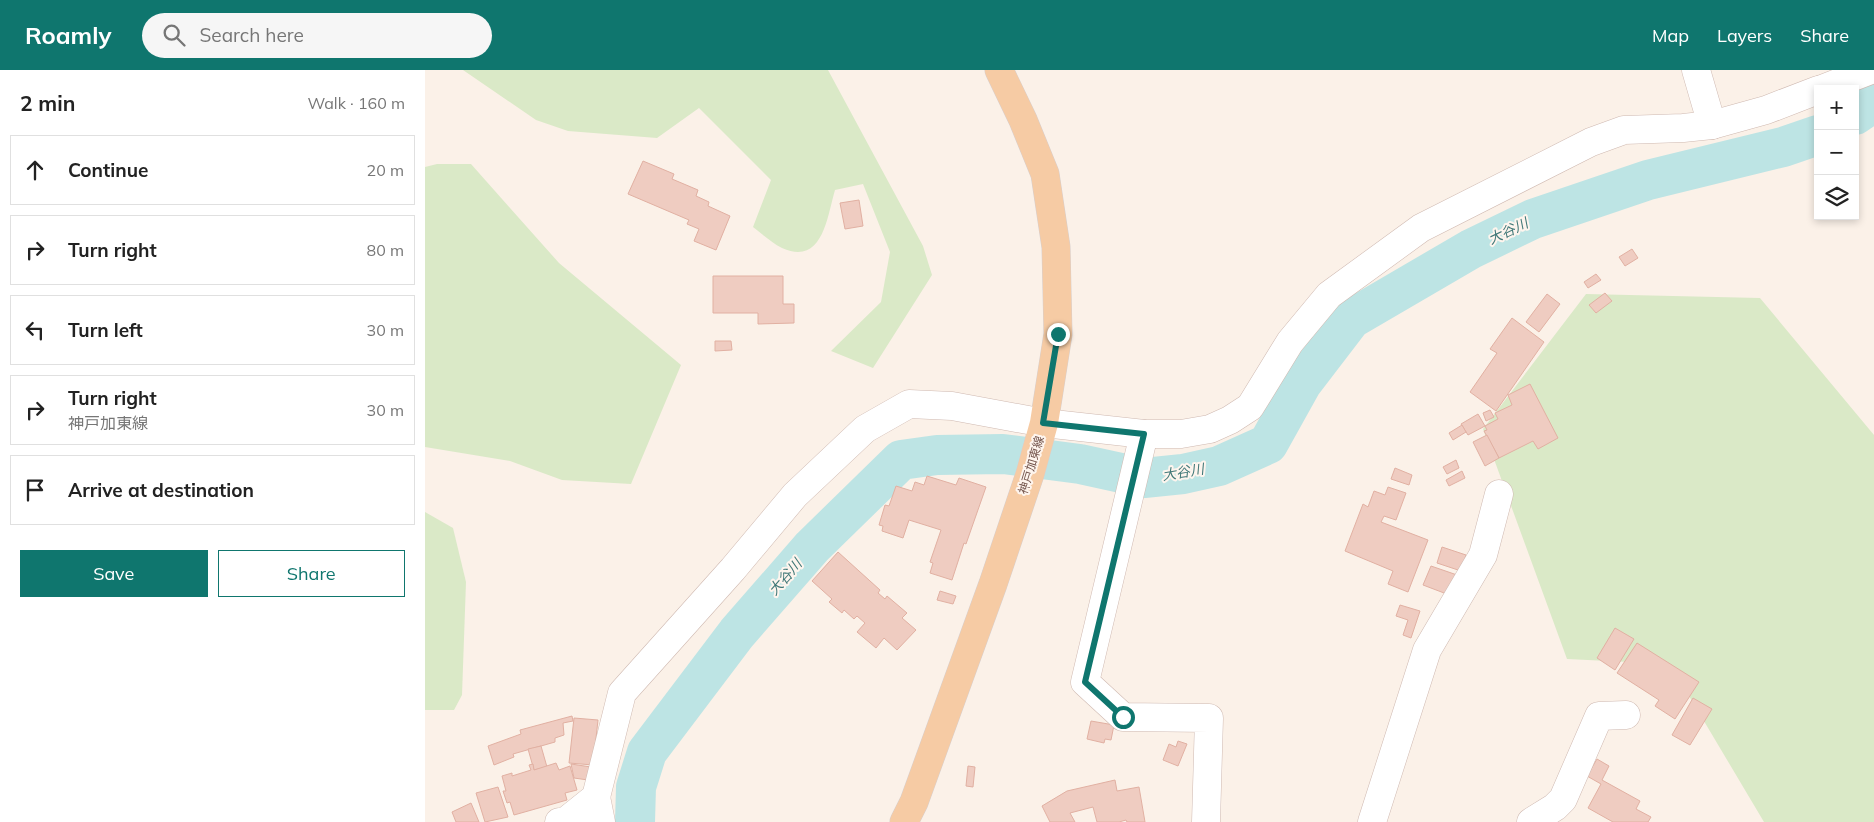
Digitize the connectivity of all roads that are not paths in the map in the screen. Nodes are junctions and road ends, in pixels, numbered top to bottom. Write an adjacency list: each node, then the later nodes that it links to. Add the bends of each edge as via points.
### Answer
1 (999, 70): 7 (main road, 神戸加東線, via 1045,174 1056,247 1058,334)
2 (1696, 70): 6 (street)
3 (1871, 70): 4 (street)
4 (1832, 85)
5 (1814, 92): 6 (street)
6 (1712, 126): 8 (street, via 1624,130 1591,142 1421,228 1329,296 1290,342 1250,407 1210,429)
7 (1042, 432): 8 (street); 11 (street, via 952,406 909,404 865,429 795,495 622,693); 13 (main road, 神戸加東線, via 990,594)
8 (1143, 441): 14 (street, via 1085,682 1123,717 1209,718)
9 (1499, 494): 15 (street, via 1483,554 1427,650)
10 (1627, 715): 16 (street, via 1599,716 1563,799)
11 (599, 810): 12 (street)
12 (559, 822)
13 (904, 822)
14 (1206, 822)
15 (1372, 822)
16 (1531, 822)

